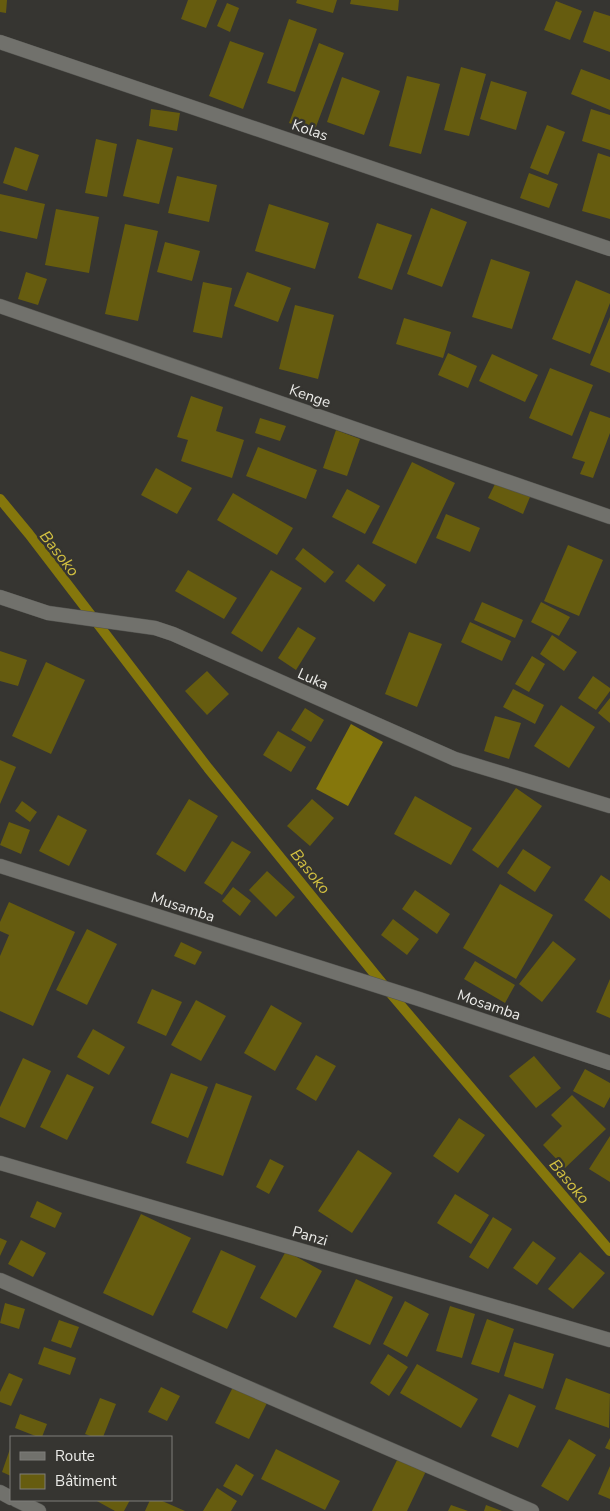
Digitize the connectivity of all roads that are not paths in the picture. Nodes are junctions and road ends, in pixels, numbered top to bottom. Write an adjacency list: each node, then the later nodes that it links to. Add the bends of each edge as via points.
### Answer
1 (0, 42): 2 (street, Kolas)
2 (610, 249)
3 (0, 306): 4 (street, Kenge)
4 (610, 517)
5 (0, 597): 6 (street, Luka, via 48,613 155,628 173,634 455,759)
6 (610, 806)
7 (0, 866): 8 (street, Musamba)
8 (357, 979): 9 (street, Mosamba)
9 (610, 1063)
10 (0, 1163): 12 (street, Panzi)
11 (0, 1280): 15 (street)
12 (610, 1340)
13 (18, 1501): 14 (street)
14 (39, 1511)
15 (532, 1511)

